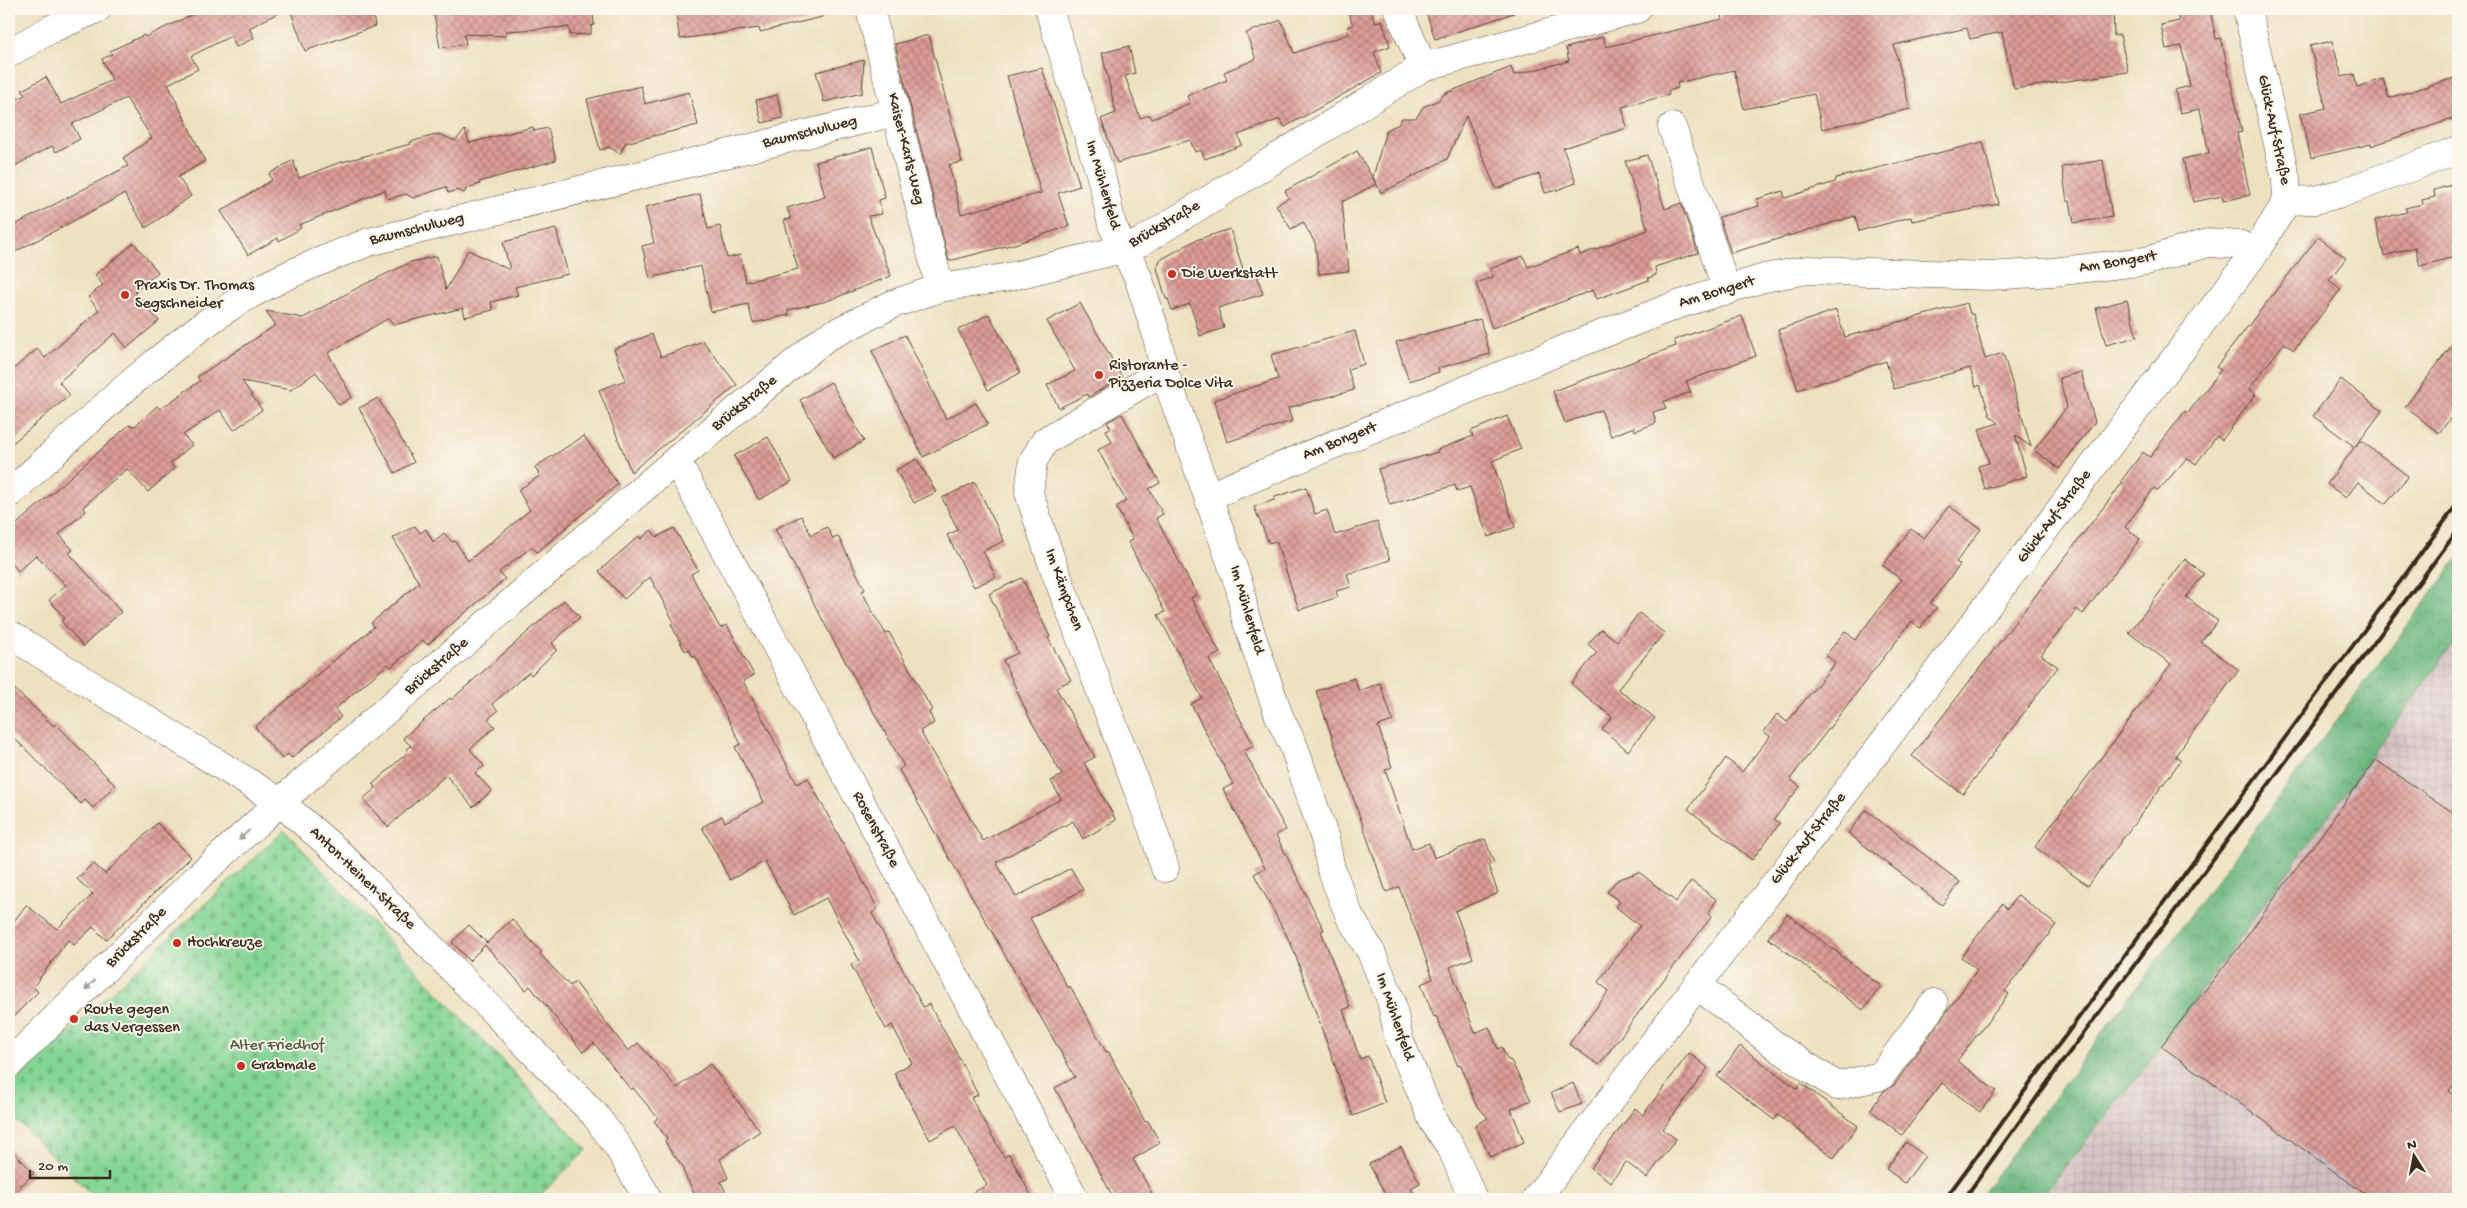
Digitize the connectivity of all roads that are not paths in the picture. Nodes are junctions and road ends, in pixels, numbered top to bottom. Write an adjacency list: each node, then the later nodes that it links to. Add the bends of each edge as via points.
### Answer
1 (97, 9): 7 (street, via 51,29)
2 (870, 9): 9 (street, Kaiser-Karls-Weg)
3 (1049, 9): 13 (street, Im Mühlenfeld, via 1103,183 1112,226)
4 (1398, 9): 8 (street)
5 (1637, 9): 8 (street, Brückstraße)
6 (2247, 9): 12 (street, Glück-Auf-Straße, via 2286,179)
7 (9, 53)
8 (1423, 67): 13 (street, Brückstraße, via 1141,242)
9 (896, 112): 15 (street, Kaiser-Karls-Weg); 19 (street, Baumschulweg, via 369,242 301,268 220,313 142,372)
10 (1672, 128): 16 (street)
11 (2458, 150): 12 (street, via 2342,193 2315,200)
12 (2287, 201): 14 (street, Glück-Auf-Straße)
13 (1123, 249): 15 (street, Brückstraße, via 1004,278); 17 (street, Im Mühlenfeld, via 1138,277 1157,336)
14 (2254, 254): 16 (street, Am Bongert, via 2241,245 2208,244 2146,261 1989,276 1807,270 1764,278); 24 (street, Glück-Auf-Straße)
15 (940, 288): 18 (street, Brückstraße, via 893,304 825,338)
16 (1726, 291): 20 (street, Am Bongert, via 1674,306 1577,344)
17 (1164, 371): 20 (street, Im Mühlenfeld); 23 (street, Im Kämpchen, via 1045,440 1033,461 1029,493 1051,560 1154,830)
18 (676, 460): 22 (street, Brückstraße); 28 (street, Rosenstraße)
19 (9, 494)
20 (1209, 496): 29 (street, Im Mühlenfeld, via 1240,588 1245,616 1325,839 1331,870 1391,1000 1399,1039 1433,1121 1452,1148)
21 (9, 634): 22 (street, Anton-Heinen-Straße)
22 (280, 802): 26 (street, Brückstraße, one-way to 26, via 200,875); 27 (street, Anton-Heinen-Straße, via 339,853 595,1115)
23 (1165, 868)
24 (1696, 985): 25 (street, via 1780,1049 1837,1086 1881,1076); 30 (street, Glück-Auf-Straße)
25 (1934, 1003)
26 (9, 1064)
27 (648, 1199)
28 (1075, 1199)
29 (1473, 1199)
30 (1536, 1199)

